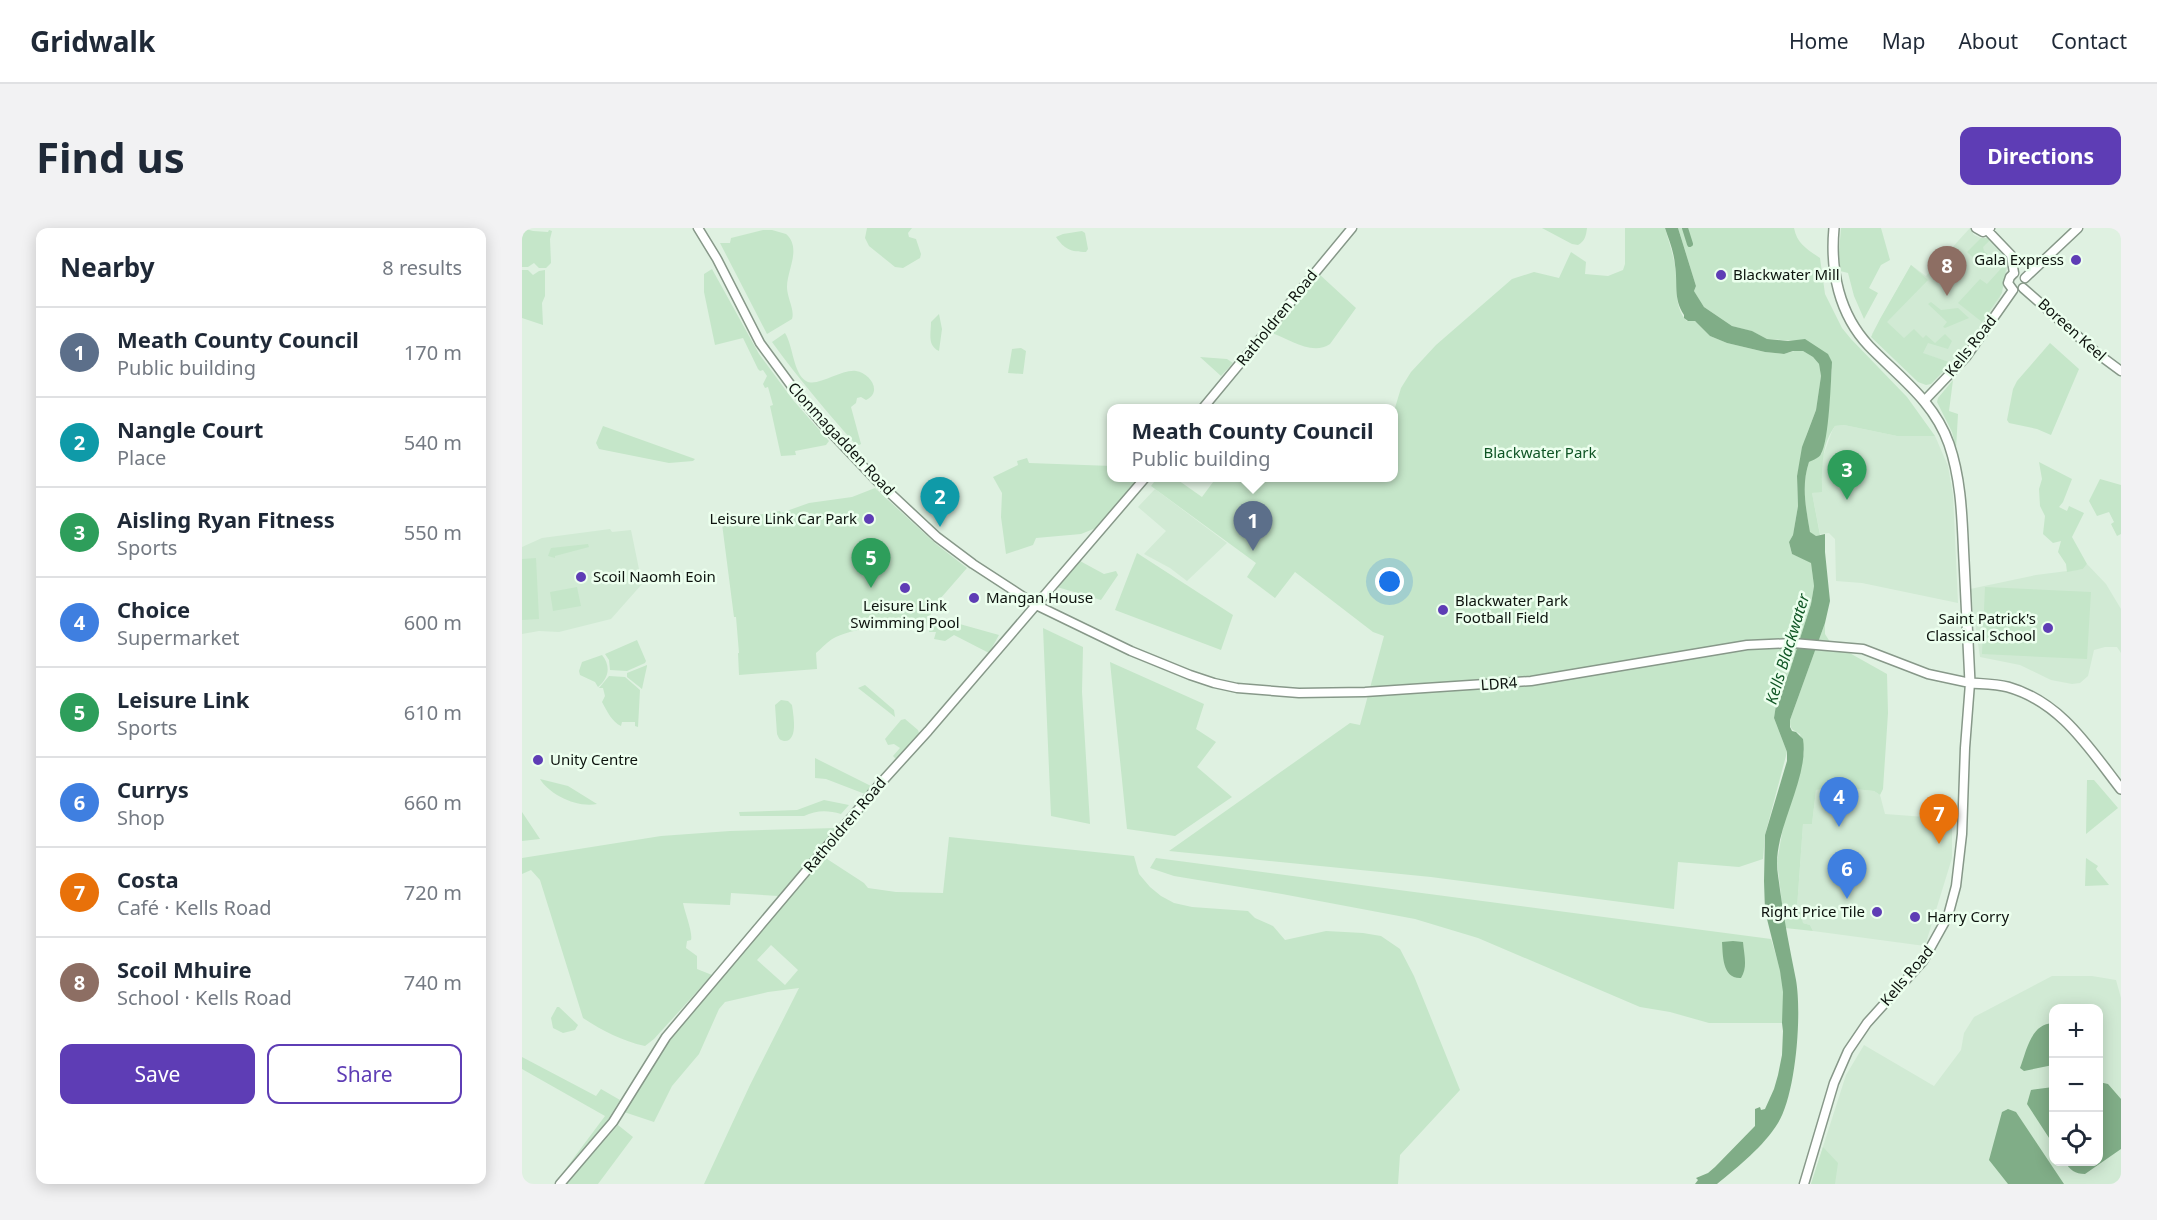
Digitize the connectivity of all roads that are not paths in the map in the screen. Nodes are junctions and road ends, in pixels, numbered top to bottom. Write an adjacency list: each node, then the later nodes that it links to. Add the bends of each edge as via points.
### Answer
1 (698, 228): 15 (street, Clonmagadden Road, via 760,343 821,422 943,542)
2 (1352, 228): 13 (street, Ratholdren Road)
3 (1834, 228): 12 (main road, via 1833,270 1848,314 1869,346)
4 (1976, 228): 6 (street, via 1983,232)
5 (2078, 228): 8 (street)
6 (1989, 229): 7 (street, via 2012,255)
7 (2014, 273): 8 (street); 10 (street, via 2008,283)
8 (2025, 278): 9 (street)
9 (2024, 288): 10 (street); 11 (street, Boreen Keel)
10 (2013, 290): 12 (street, Kells Road, via 1966,357)
11 (2121, 371)
12 (1925, 400): 16 (main road, via 1948,441 1959,485)
13 (1206, 404)
14 (1141, 482): 15 (street, Ratholdren Road)
15 (1036, 605): 16 (street, LDR4, via 1131,651 1237,688 1299,693 1365,692 1531,681 1750,644 1792,643 1863,649 1928,674); 18 (street, Ratholdren Road, via 666,1037 614,1122)
16 (1971, 683): 17 (main road, via 2010,688 2053,709); 19 (street, Kells Road, via 1959,868 1948,916 1923,961 1867,1023 1848,1051 1834,1083)
17 (2121, 789)
18 (560, 1184)
19 (1804, 1184)

